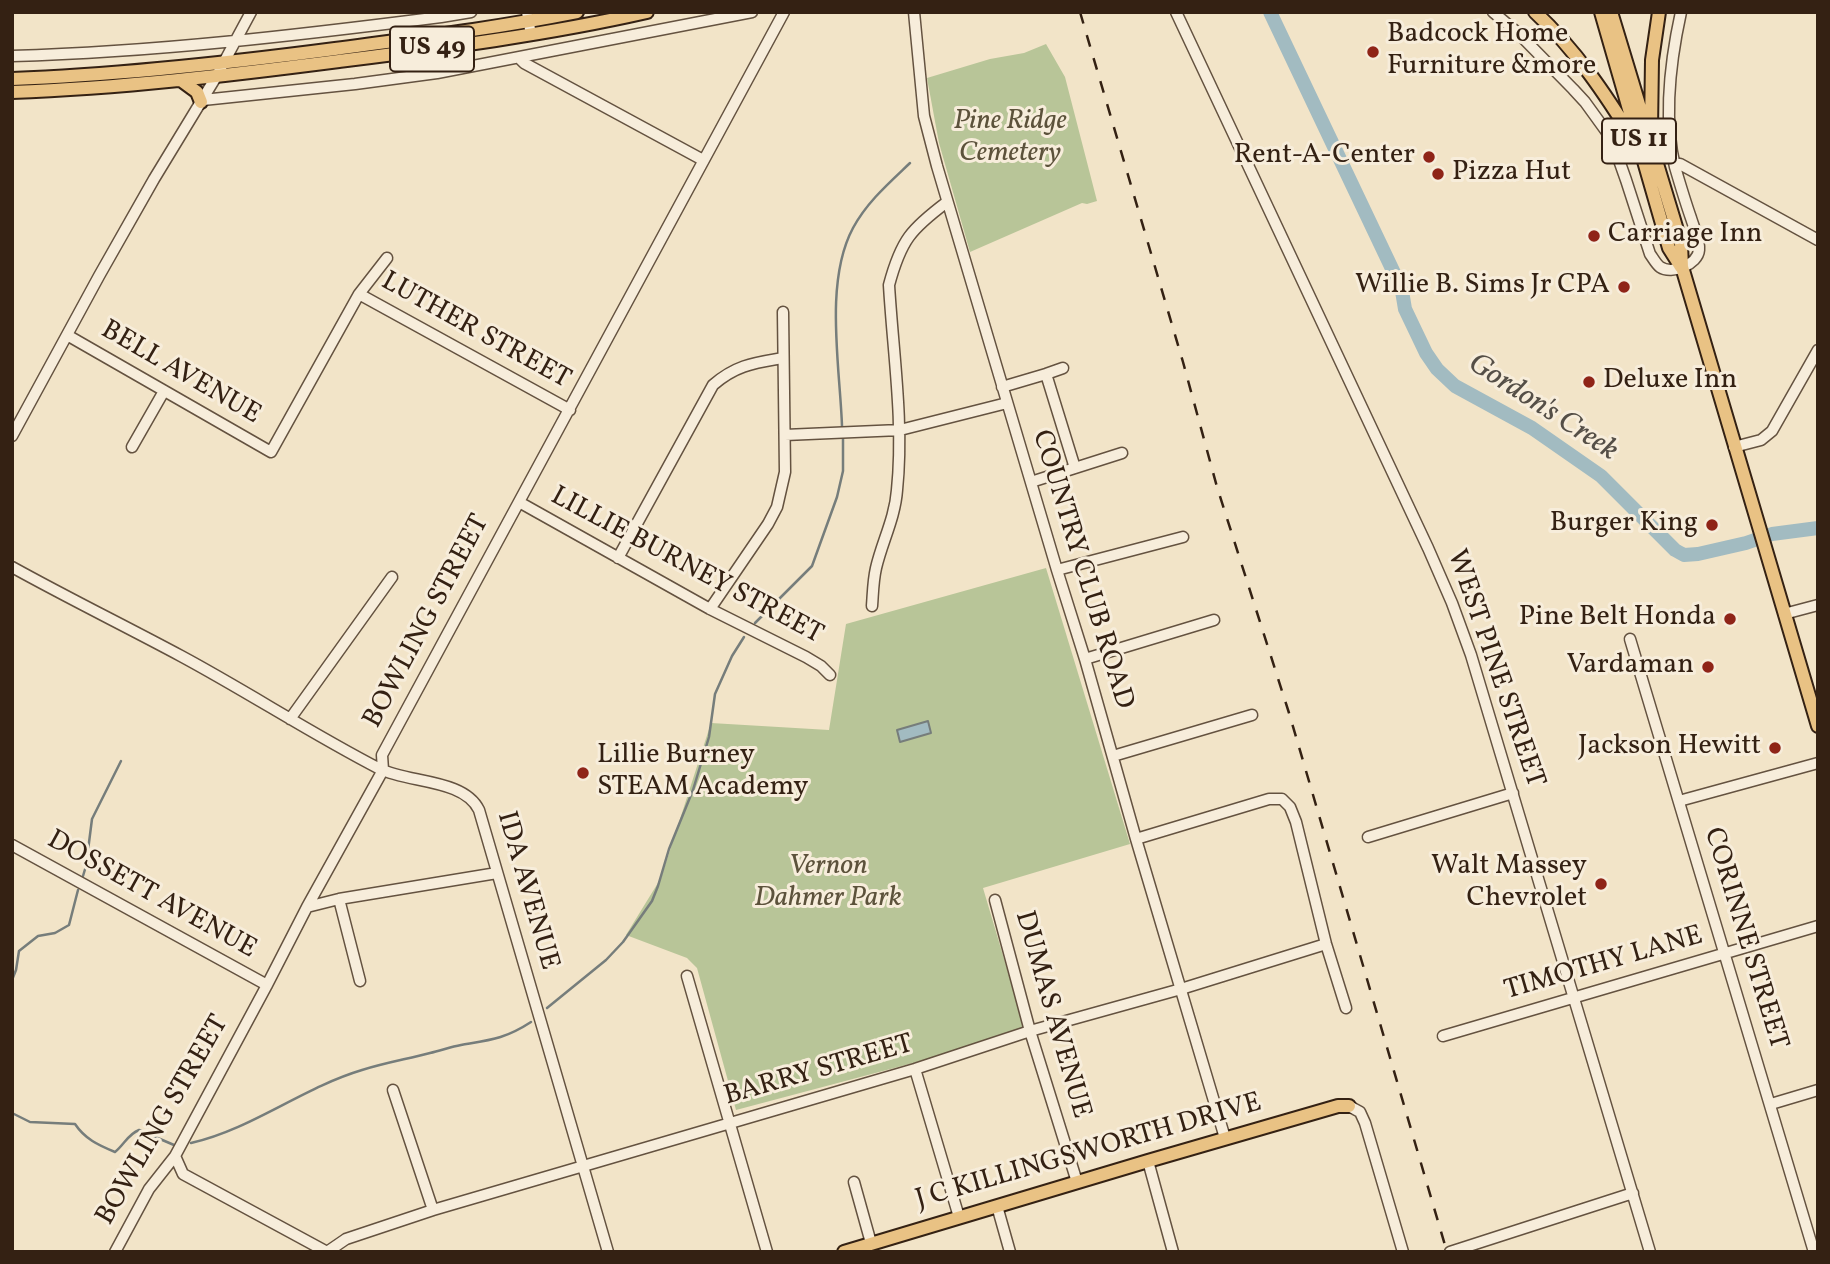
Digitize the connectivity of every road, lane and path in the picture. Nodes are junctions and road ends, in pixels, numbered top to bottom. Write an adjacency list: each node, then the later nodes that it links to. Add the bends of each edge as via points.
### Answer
1 (251, 12): 16 (street)
2 (471, 12): 16 (street)
3 (577, 12): 15 (main road, US 49)
4 (647, 12): 15 (main road, US 49)
5 (752, 12): 18 (street)
6 (783, 12): 27 (street, BOWLING STREET)
7 (914, 12): 29 (street, COUNTRY CLUB ROAD, via 924,116)
8 (1176, 12): 72 (street, WEST PINE STREET, via 1452,603)
9 (1493, 12): 32 (street, via 1597,117 1614,146 1650,254 1660,267)
10 (1535, 12): 26 (main road, via 1586,67)
11 (1601, 12): 26 (main road, US 11)
12 (1611, 12): 25 (main road, US 11)
13 (1659, 12): 25 (main road, via 1652,60)
14 (1681, 12): 28 (street, via 1669,106)
15 (529, 23): 19 (main road, US 49); 20 (main road, US 49, via 412,52)
16 (234, 41): 17 (street); 19 (street)
17 (12, 57)
18 (519, 58): 24 (street, via 411,77); 27 (street)
19 (223, 63): 20 (street); 21 (main road, US 49)
20 (216, 77): 22 (main road, US 49); 24 (street)
21 (12, 79)
22 (183, 81): 23 (main road, US 49); 24 (main road)
23 (12, 92)
24 (202, 101): 35 (street)
25 (1650, 144): 32 (main road, US 11, via 1681,244)
26 (1644, 157): 32 (main road, US 11, via 1670,248)
27 (702, 160): 43 (street, BOWLING STREET)
28 (1675, 165): 30 (street); 32 (street, via 1699,247 1694,259)
29 (947, 202): 40 (street, COUNTRY CLUB ROAD); 44 (street, via 912,230 889,285)
30 (1818, 240)
31 (387, 258): 33 (street)
32 (1682, 267): 48 (main road, US 11)
33 (359, 294): 41 (street, BELL AVENUE, via 271,452); 43 (street, LUTHER STREET)
34 (783, 312): 37 (street)
35 (67, 335): 41 (street, BELL AVENUE); 46 (street)
36 (1818, 351): 48 (street, via 1772,431 1761,440)
37 (783, 358): 45 (street); 54 (street, via 746,364 713,385)
38 (1063, 368): 39 (street)
39 (1046, 374): 40 (street); 50 (street)
40 (1002, 387): 42 (street, COUNTRY CLUB ROAD)
41 (164, 391): 47 (street)
42 (1007, 403): 44 (street); 51 (street, COUNTRY CLUB ROAD)
43 (570, 410): 52 (street, BOWLING STREET)
44 (900, 430): 45 (street); 59 (street, via 897,493 877,566)
45 (785, 435): 60 (street, via 785,472 777,508)
46 (12, 436)
47 (132, 447)
48 (1734, 447): 61 (main road, US 11)
49 (1122, 453): 50 (street)
50 (1075, 468): 51 (street)
51 (1031, 482): 56 (street, COUNTRY CLUB ROAD)
52 (519, 502): 54 (street, LILLIE BURNEY STREET); 71 (street, BOWLING STREET, via 383,755)
53 (1183, 537): 56 (street)
54 (618, 558): 60 (street, LILLIE BURNEY STREET)
55 (12, 567): 67 (street, IDA AVENUE)
56 (1057, 570): 64 (street, COUNTRY CLUB ROAD)
57 (393, 577): 67 (street)
58 (1818, 605): 61 (street)
59 (872, 606)
60 (710, 609): 65 (street, LILLIE BURNEY STREET, via 806,657)
61 (1784, 614): 68 (main road, US 11)
62 (1214, 620): 64 (street)
63 (1630, 639): 73 (street, CORINNE STREET)
64 (1085, 659): 69 (street, COUNTRY CLUB ROAD)
65 (830, 675)
66 (1252, 715): 69 (street)
67 (290, 719): 71 (street, IDA AVENUE)
68 (1818, 726)
69 (1113, 756): 75 (street, COUNTRY CLUB ROAD)
70 (1818, 763): 73 (street)
71 (383, 770): 77 (street, IDA AVENUE, via 461,792 476,804); 80 (street, BOWLING STREET)
72 (1513, 793): 74 (street); 88 (street, WEST PINE STREET)
73 (1679, 802): 83 (street, CORINNE STREET)
74 (1368, 838)
75 (1136, 839): 82 (street, via 1282,799 1296,822); 87 (street, COUNTRY CLUB ROAD)
76 (12, 845): 86 (street, DOSSETT AVENUE)
77 (497, 873): 78 (street); 101 (street, IDA AVENUE)
78 (339, 899): 80 (street); 85 (street)
79 (995, 900): 90 (street, DUMAS AVENUE)
80 (307, 907): 86 (street, BOWLING STREET)
81 (1818, 926): 83 (street, TIMOTHY LANE)
82 (1326, 944): 87 (street, BARRY STREET); 89 (street)
83 (1724, 953): 88 (street, TIMOTHY LANE); 95 (street, CORINNE STREET)
84 (687, 976): 97 (street)
85 (360, 981)
86 (267, 985): 99 (street, BOWLING STREET)
87 (1181, 989): 90 (street, BARRY STREET); 98 (street, COUNTRY CLUB ROAD)
88 (1574, 999): 91 (street, TIMOTHY LANE); 104 (street, WEST PINE STREET)
89 (1346, 1008)
90 (1030, 1031): 92 (street, BARRY STREET); 103 (street, DUMAS AVENUE)
91 (1443, 1036)
92 (915, 1069): 97 (street, BARRY STREET); 107 (street)
93 (393, 1090): 106 (street)
94 (1818, 1090): 95 (street)
95 (1771, 1104): 109 (street, CORINNE STREET)
96 (1349, 1106): 98 (main road, J C KILLINGSWORTH DRIVE); 117 (street, via 1360,1112 1365,1123)
97 (730, 1121): 101 (street, BARRY STREET); 113 (street)
98 (1226, 1138): 100 (main road, J C KILLINGSWORTH DRIVE)
99 (175, 1156): 110 (street, BOWLING STREET, via 149,1189); 111 (street, via 183,1174)
100 (1148, 1161): 103 (main road, J C KILLINGSWORTH DRIVE); 116 (street)
101 (582, 1165): 106 (street, BARRY STREET); 112 (street, IDA AVENUE)
102 (854, 1182): 108 (street)
103 (1077, 1182): 105 (main road, J C KILLINGSWORTH DRIVE)
104 (1633, 1193): 118 (street); 119 (street, WEST PINE STREET)
105 (997, 1206): 107 (main road, J C KILLINGSWORTH DRIVE); 115 (street)
106 (433, 1210): 111 (street, BARRY STREET, via 346,1239)
107 (959, 1217): 108 (main road, J C KILLINGSWORTH DRIVE)
108 (871, 1243): 114 (main road, J C KILLINGSWORTH DRIVE)
109 (1815, 1251)
110 (115, 1252)
111 (327, 1252)
112 (608, 1252)
113 (767, 1252)
114 (844, 1252)
115 (1010, 1252)
116 (1173, 1252)
117 (1404, 1252)
118 (1450, 1252)
119 (1650, 1252)

